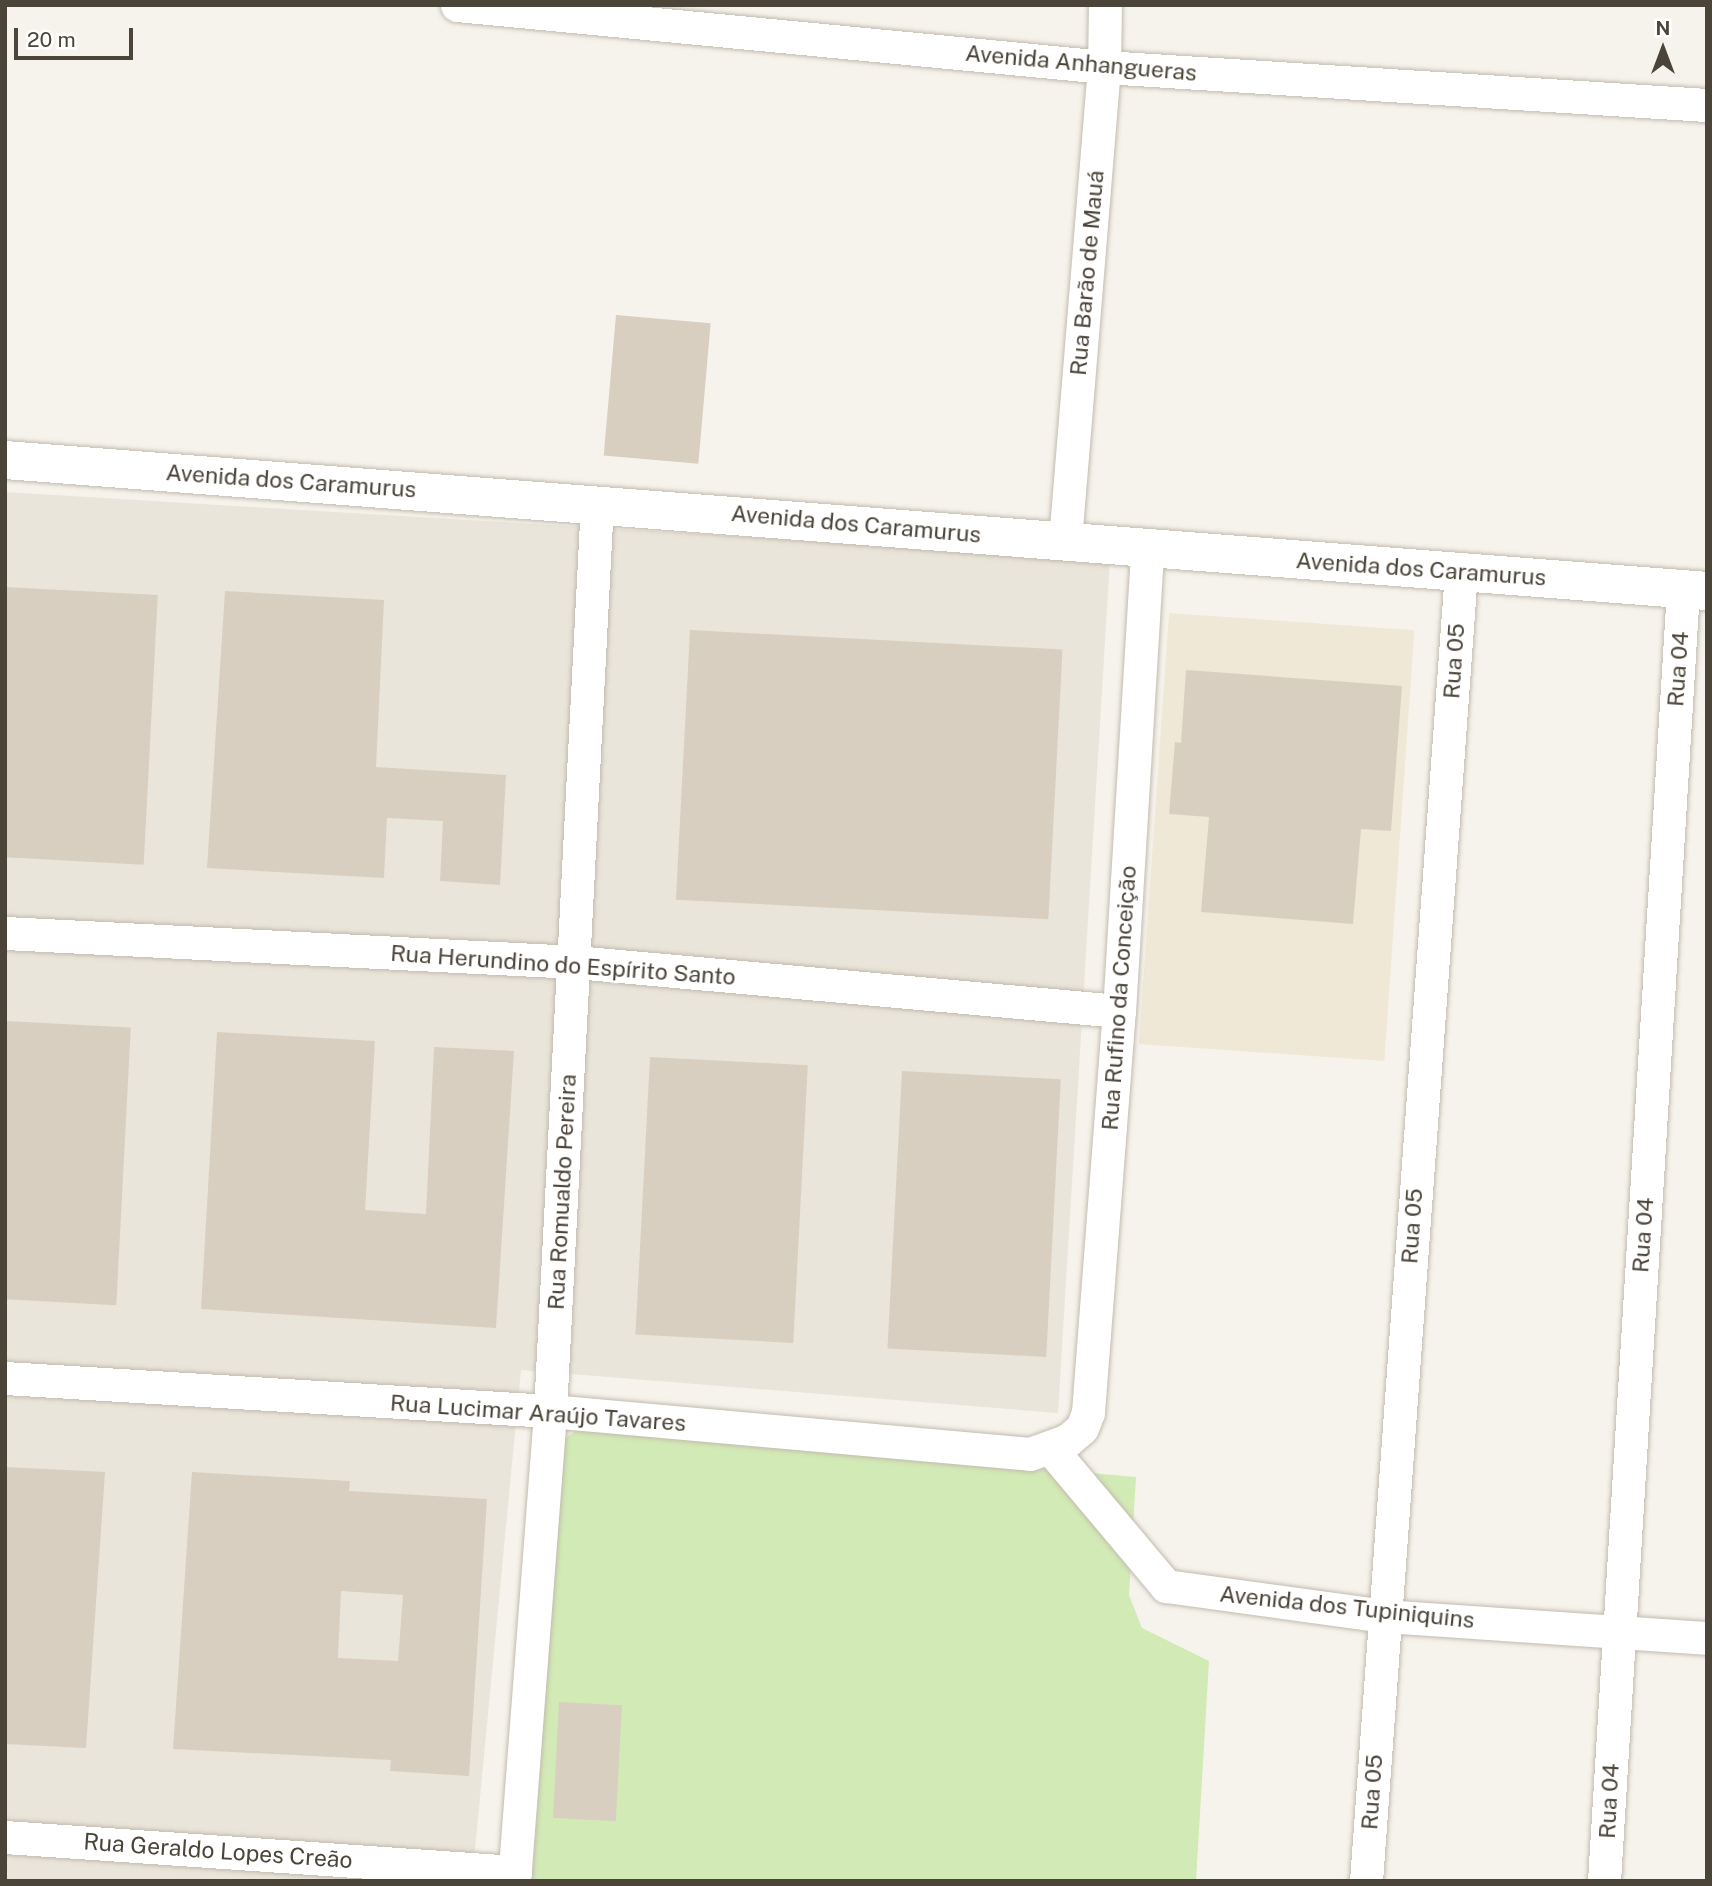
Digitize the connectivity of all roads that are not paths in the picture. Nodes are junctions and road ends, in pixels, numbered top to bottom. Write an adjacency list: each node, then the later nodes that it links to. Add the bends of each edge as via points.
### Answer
1 (457, 5): 3 (street, Avenida Anhangueras)
2 (1105, 5): 3 (street, Rua Barão de Mauá)
3 (1104, 67): 4 (street, Avenida Anhangueras); 7 (street, Rua Barão de Mauá)
4 (1707, 105)
5 (5, 460): 6 (street, Avenida dos Caramurus)
6 (597, 503): 7 (street, Avenida dos Caramurus); 12 (street, Rua Romualdo Pereira)
7 (1065, 541): 8 (street, Avenida dos Caramurus)
8 (1147, 548): 9 (street, Avenida dos Caramurus); 13 (street, Rua Rufino da Conceição)
9 (1461, 572): 10 (street, Avenida dos Caramurus); 17 (street, Rua 05)
10 (1695, 590): 18 (street, Rua 04)
11 (5, 933): 12 (street, Rua Herundino do Espírito Santo)
12 (575, 962): 13 (street, Rua Herundino do Espírito Santo); 15 (street, Rua Romualdo Pereira)
13 (1119, 1011): 16 (street, Rua Rufino da Conceição, via 1088,1412 1082,1428)
14 (5, 1378): 15 (street, Rua Lucimar Araújo Tavares)
15 (550, 1411): 16 (street, Rua Lucimar Araújo Tavares, via 1030,1454); 21 (street, Rua Romualdo Pereira)
16 (1059, 1444): 17 (street, Avenida dos Tupiniquins, via 1166,1586)
17 (1384, 1616): 18 (street, Avenida dos Tupiniquins); 22 (street, Rua 05)
18 (1619, 1632): 19 (street, Avenida dos Tupiniquins); 23 (street, Rua 04)
19 (1707, 1638)
20 (5, 1837): 21 (street, Rua Geraldo Lopes Creão)
21 (515, 1876)
22 (1366, 1881)
23 (1604, 1881)

